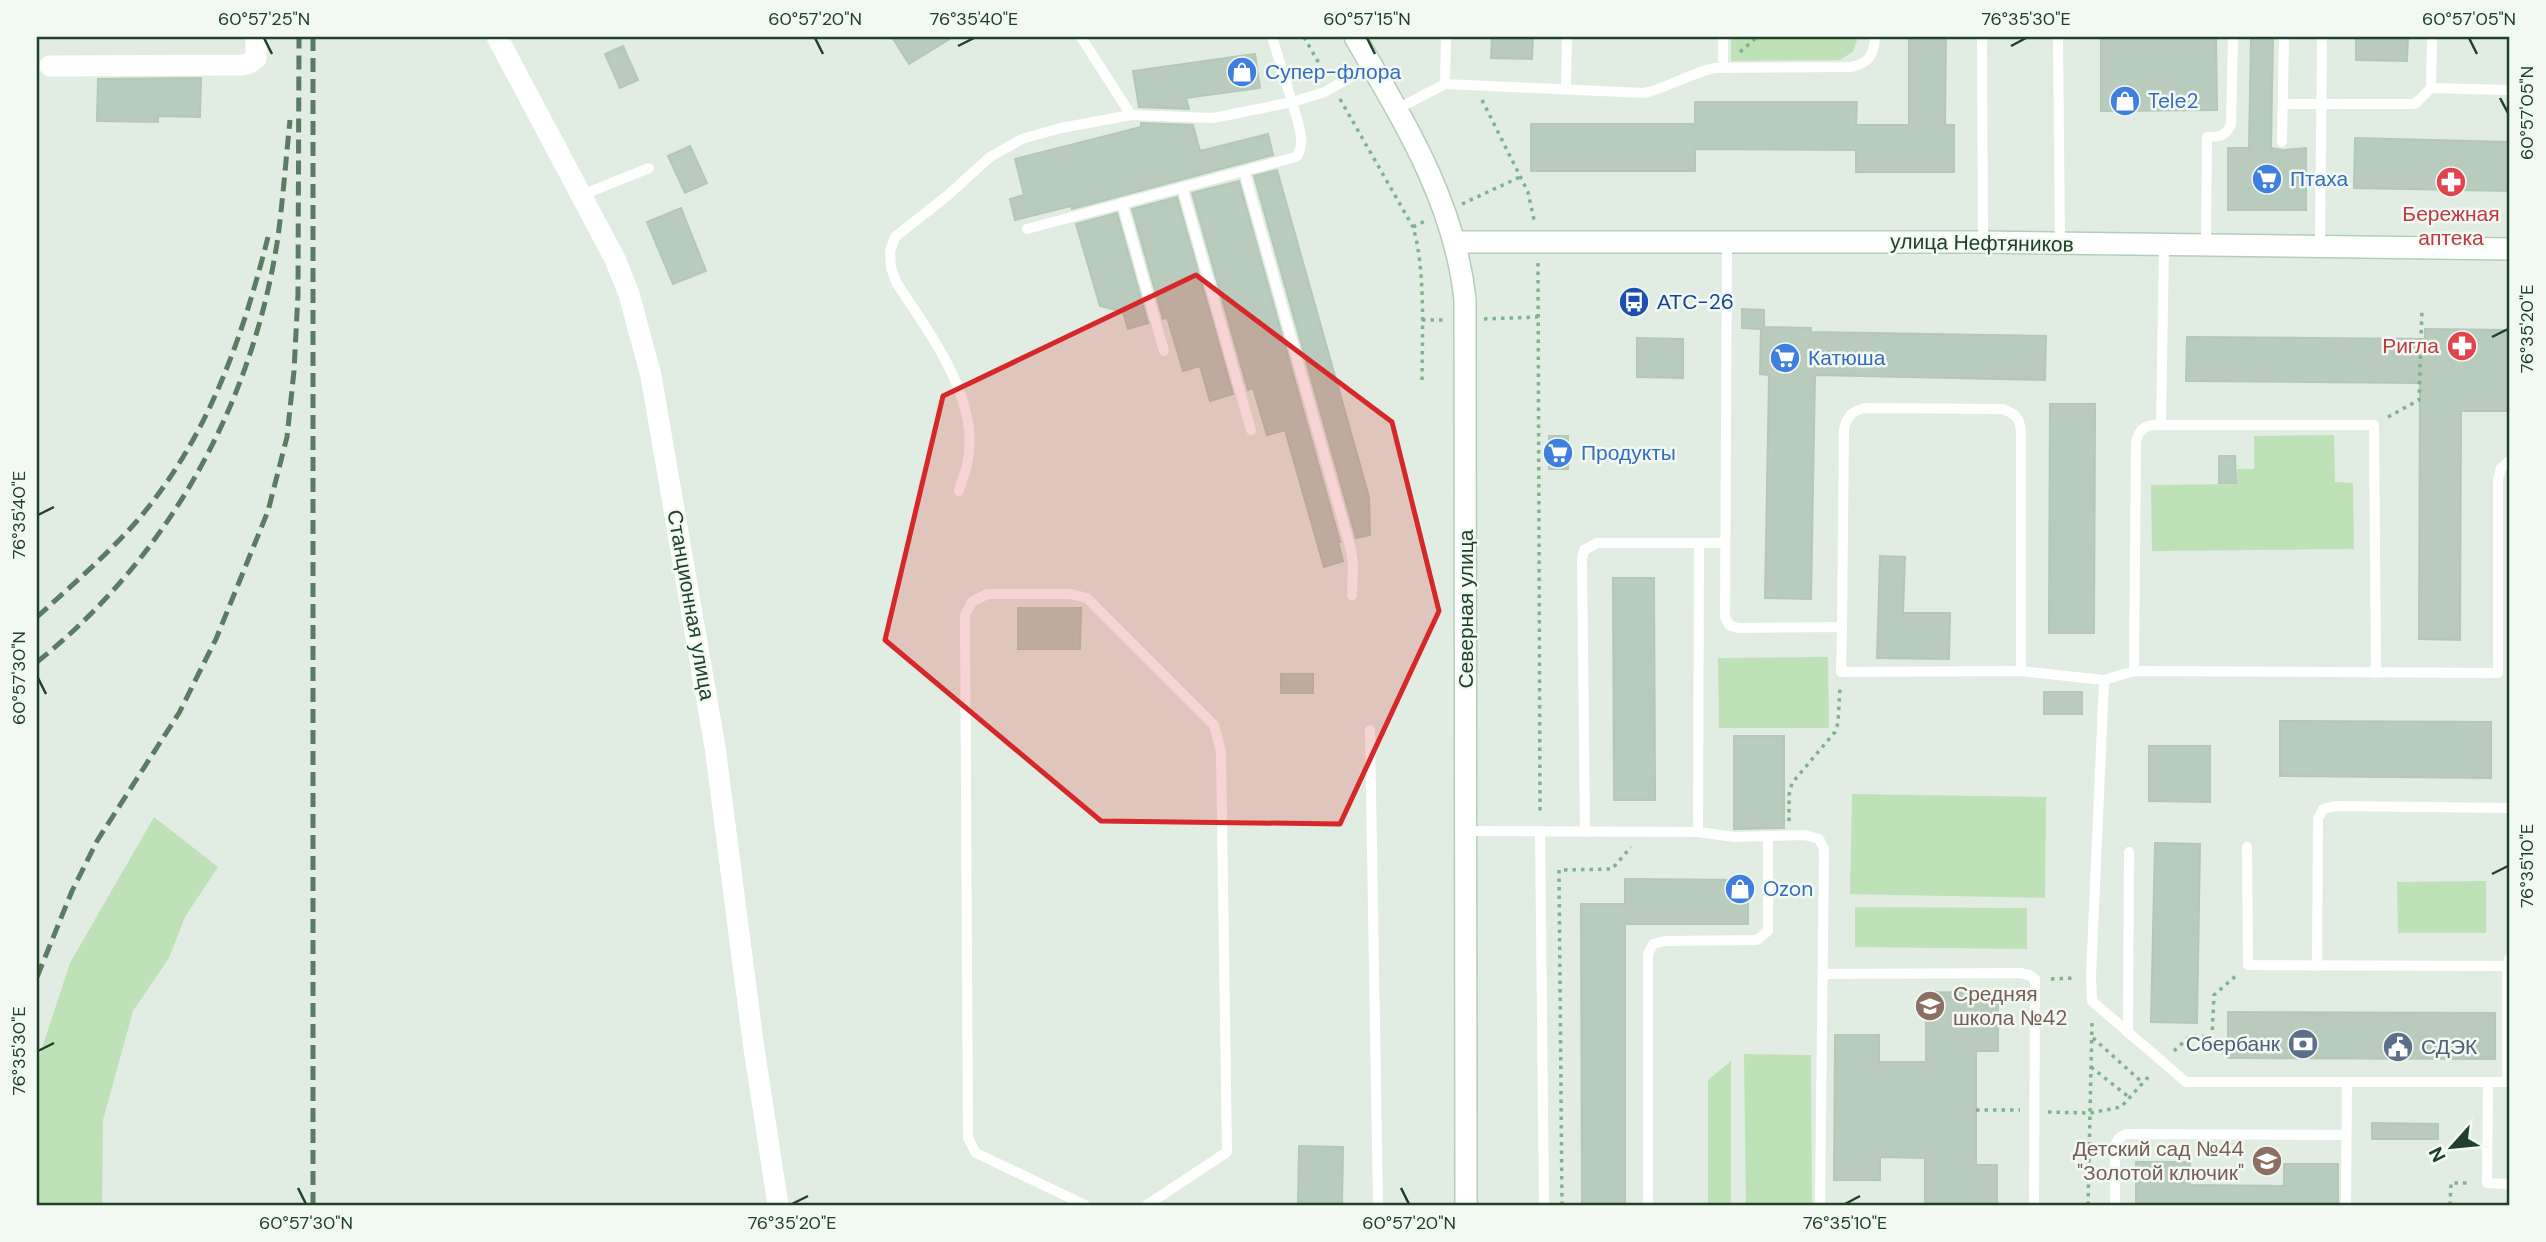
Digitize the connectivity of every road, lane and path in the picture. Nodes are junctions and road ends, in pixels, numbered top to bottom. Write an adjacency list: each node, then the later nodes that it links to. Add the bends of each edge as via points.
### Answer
1 (256, 37): 18 (main road, via 256,58 243,65)
2 (497, 37): 36 (main road, Станционная улица)
3 (1080, 37): 30 (lane)
4 (1272, 37): 26 (lane)
5 (1304, 37): 22 (path)
6 (1355, 37): 17 (main road, Северная улица)
7 (1446, 37): 20 (lane)
8 (1567, 37): 24 (lane)
9 (1723, 37): 19 (lane)
10 (1875, 37): 19 (lane, via 1870,58 1862,65)
11 (1982, 37): 44 (lane)
12 (2058, 37): 45 (lane)
13 (2233, 37): 47 (lane, via 2231,124 2221,137 2207,137)
14 (2284, 37): 27 (lane)
15 (2322, 37): 28 (lane)
16 (2432, 37): 23 (lane)
17 (1371, 65): 22 (lane); 29 (main road, Северная улица)
18 (50, 66)
19 (1723, 68): 24 (lane, via 1696,71 1644,93)
20 (1445, 83): 21 (lane); 29 (lane)
21 (1474, 84): 24 (lane); 34 (path)
22 (1333, 87): 26 (lane); 39 (path)
23 (2431, 88): 25 (lane); 28 (lane, via 2415,104)
24 (1566, 89)
25 (2509, 90)
26 (1292, 102): 30 (lane, via 1213,118); 33 (lane, via 1300,152 1289,160)
27 (2283, 104): 28 (lane); 31 (lane)
28 (2321, 104): 48 (lane)
29 (1397, 109): 38 (main road, Северная улица)
30 (1131, 115): 57 (lane, via 1061,128 1003,148 895,237 890,251 896,282 950,367 960,391 969,441)
31 (2282, 142)
32 (649, 167): 36 (lane)
33 (1244, 171): 35 (lane); 60 (lane, via 1351,550)
34 (1520, 177): 38 (path); 41 (path, via 1534,212)
35 (1182, 187): 37 (lane); 55 (lane)
36 (582, 195): 102 (main road, Станционная улица, via 629,295 651,376 715,747)
37 (1122, 203): 40 (lane); 51 (lane)
38 (1446, 211): 39 (path); 43 (main road, Северная улица)
39 (1413, 227): 52 (path, via 1422,320)
40 (1027, 229)
41 (1536, 241): 42 (main road, улица Нефтяников); 43 (main road, улица Нефтяников); 72 (path)
42 (1727, 241): 44 (main road, улица Нефтяников); 59 (lane)
43 (1455, 242): 71 (main road, Северная улица, via 1465,300)
44 (1983, 243): 45 (main road, улица Нефтяников)
45 (2060, 244): 46 (main road, улица Нефтяников)
46 (2164, 245): 47 (main road, улица Нефтяников); 53 (lane)
47 (2206, 245): 48 (main road, улица Нефтяников)
48 (2320, 247): 49 (main road, улица Нефтяников)
49 (2509, 248)
50 (2422, 308): 54 (path, via 2419,400)
51 (1164, 351)
52 (1422, 382)
53 (2161, 425): 54 (lane); 64 (lane, via 2144,427 2136,441)
54 (2374, 425): 65 (lane)
55 (1251, 430)
56 (2509, 461): 66 (lane, via 2498,479)
57 (959, 491)
58 (1699, 543): 59 (lane); 73 (lane, via 1597,543 1584,550); 74 (lane)
59 (1725, 543): 61 (lane, via 1725,617 1729,625)
60 (1352, 595)
61 (1842, 627): 62 (lane); 63 (lane, via 1846,419 1865,408 2003,410 2013,413 2021,432)
62 (1841, 671): 63 (lane); 75 (path, via 1838,723 1792,783)
63 (2021, 671): 68 (lane)
64 (2134, 671): 65 (lane); 68 (lane)
65 (2376, 673): 66 (lane)
66 (2498, 673): 67 (lane)
67 (2509, 678)
68 (2104, 680): 84 (lane)
69 (1370, 730): 105 (lane)
70 (2509, 808): 82 (lane, via 2323,809 2318,819)
71 (1466, 831): 72 (lane); 106 (main road, Северная улица)
72 (1540, 831): 73 (lane); 107 (lane)
73 (1585, 832): 74 (lane)
74 (1698, 832): 76 (lane)
75 (1788, 836): 76 (lane); 83 (lane, via 1819,839 1824,849)
76 (1768, 837): 109 (lane, via 1768,931 1756,940 1665,941 1653,944 1648,954)
77 (1634, 843): 108 (path, via 1612,869 1559,870)
78 (2248, 846): 81 (lane)
79 (2129, 852): 87 (lane)
80 (2508, 962): 82 (lane); 93 (lane)
81 (2248, 965): 82 (lane); 89 (path, via 2214,995 2212,1037 2190,1036)
82 (2318, 966)
83 (1824, 974): 85 (lane, via 2020,973); 110 (lane)
84 (2091, 977): 85 (path); 86 (lane)
85 (2035, 979): 111 (lane)
86 (2092, 1001): 87 (lane); 88 (path)
87 (2128, 1033): 89 (lane)
88 (2091, 1037): 90 (path); 94 (path)
89 (2162, 1062): 91 (lane, via 2186,1082); 94 (path)
90 (2091, 1067): 95 (path); 98 (path)
91 (2347, 1082): 92 (lane); 99 (lane)
92 (2488, 1082): 93 (lane); 100 (lane)
93 (2508, 1082)
94 (2143, 1083): 95 (path)
95 (2130, 1098): 98 (path, via 2121,1107)
96 (1976, 1110): 97 (path)
97 (2003, 1110)
98 (2090, 1113): 112 (path)
99 (2346, 1135): 113 (lane, via 2126,1134 2115,1145); 114 (lane)
100 (2487, 1183): 101 (lane); 115 (path, via 2451,1183)
101 (2509, 1184)
102 (778, 1205)
103 (1085, 1205): 104 (lane, via 976,1153 968,1138 965,615 972,602 987,594 1087,598 1214,725 1221,752 1227,1152)
104 (1147, 1205)
105 (1378, 1205)
106 (1466, 1205)
107 (1544, 1205)
108 (1562, 1205)
109 (1648, 1205)
110 (1820, 1205)
111 (2034, 1205)
112 (2088, 1205)
113 (2115, 1205)
114 (2346, 1205)
115 (2451, 1205)

